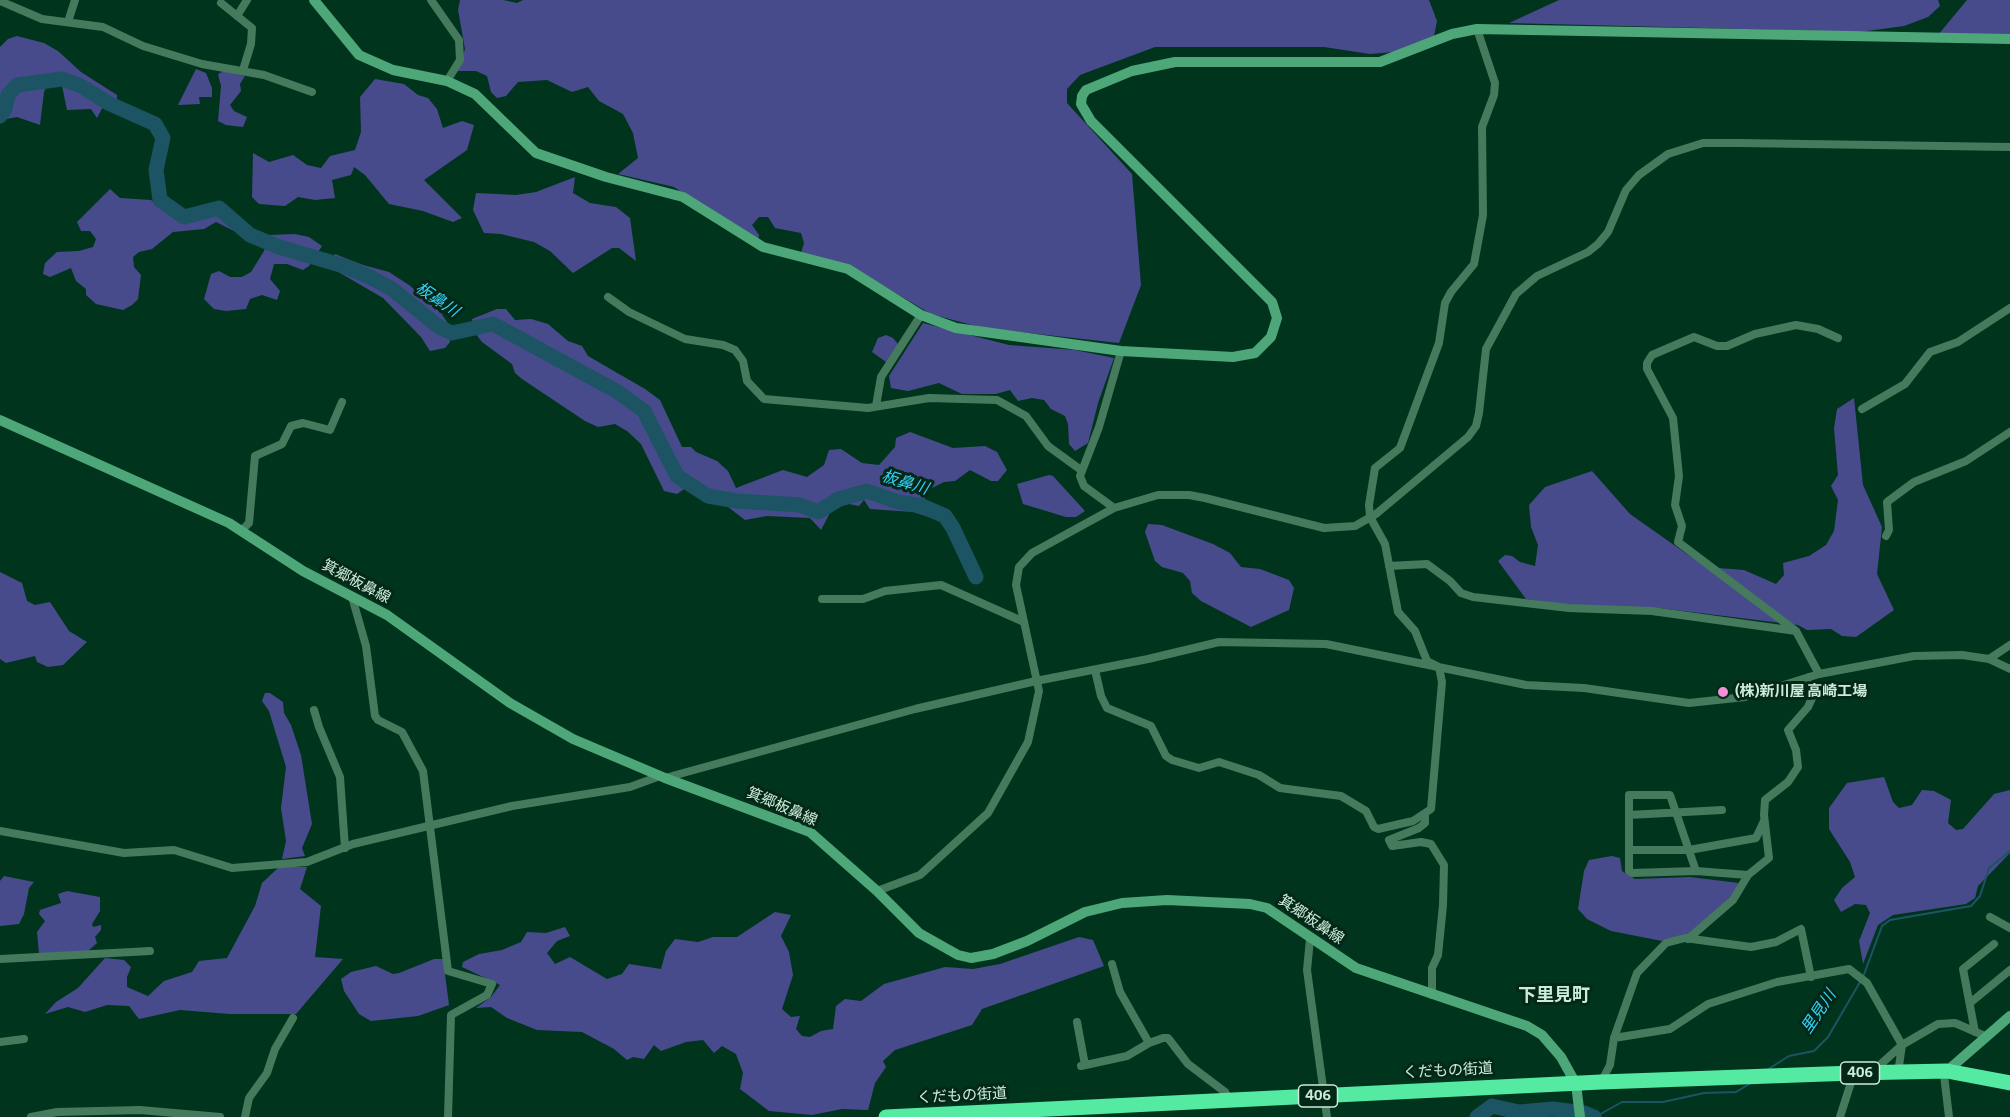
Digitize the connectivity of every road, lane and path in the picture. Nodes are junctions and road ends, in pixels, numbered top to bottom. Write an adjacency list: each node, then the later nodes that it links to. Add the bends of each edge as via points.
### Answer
1 (75, 0): 8 (street)
2 (247, 0): 7 (street)
3 (314, 0): 12 (street, via 359,55 393,70)
4 (431, 0): 12 (street, via 459,40 460,60)
5 (0, 2): 8 (street, via 42,19)
6 (221, 3): 7 (street)
7 (237, 16): 11 (street, via 252,28 253,34)
8 (68, 22): 11 (street, via 103,27 131,41 202,64)
9 (1477, 29): 10 (street); 19 (street, via 1452,34 1380,62 1175,62 1132,71 1086,90 1081,104 1091,121 1266,294 1276,318 1264,346 1244,356); 27 (street, via 1495,83 1482,127 1483,215 1474,264 1445,303 1439,344 1401,448 1375,468)
10 (2010, 39)
11 (243, 70): 13 (street)
12 (447, 81): 17 (street, via 474,94 536,153 683,197 763,247 848,269)
13 (312, 92)
14 (2010, 147): 27 (street, via 1712,143 1668,154 1626,190 1608,232 1598,244 1537,276 1516,294 1485,349 1476,426 1468,437)
15 (608, 297): 21 (street, via 629,312 685,339 735,350 743,361 747,381 764,399)
16 (2010, 308): 22 (street, via 1958,342 1930,352 1905,384)
17 (921, 315): 19 (street, via 956,328); 21 (street, via 881,377)
18 (1838, 338): 34 (street, via 1796,325 1755,334 1726,346 1694,337 1652,355 1647,363 1673,418 1679,476 1675,505 1682,526 1678,542)
19 (1121, 351): 25 (street, via 1099,427)
20 (342, 402): 28 (street, via 330,430 303,423 291,426 282,444 255,456 249,523)
21 (876, 406): 25 (street, via 929,398 1001,402 1026,416 1048,446)
22 (1862, 409)
23 (0, 420): 28 (street, 箕郷板鼻線)
24 (2010, 432): 29 (street, via 1966,461 1914,482 1887,501)
25 (1081, 470): 26 (street, via 1084,486)
26 (1114, 508): 27 (street, via 1172,494 1205,498 1324,528 1355,526); 33 (street, via 1022,562 1016,585)
27 (1370, 517): 30 (street, via 1385,544)
28 (242, 530): 31 (street, 箕郷板鼻線, via 303,571)
29 (1886, 536)
30 (1389, 566): 34 (street, via 1427,564 1467,596 1577,608 1652,611); 37 (street, via 1398,612 1415,631 1427,661)
31 (352, 597): 44 (street, 箕郷板鼻線, via 406,627 541,722); 50 (street, via 366,646 375,716 402,732 423,771)
32 (822, 599): 33 (street, via 863,599 885,591 941,585)
33 (1024, 622): 42 (street)
34 (1796, 631): 40 (street)
35 (2010, 645): 36 (street)
36 (1989, 659): 38 (street); 40 (street, via 1914,656)
37 (1439, 667): 39 (street, via 1326,645 1219,642); 41 (street, via 1526,685 1584,687 1689,703 1745,697); 46 (street, via 1441,719 1433,802)
38 (2010, 669)
39 (1095, 670): 42 (street); 46 (street, via 1107,708 1151,726 1172,760 1198,768 1219,762 1258,775 1280,788 1341,796 1366,811 1378,829 1413,821)
40 (1819, 674): 41 (street)
41 (1809, 676): 49 (street, via 1813,696 1788,730 1798,766 1788,782 1766,797)
42 (1036, 681): 44 (street, via 915,709); 57 (street, via 1040,692 1030,736 993,808 920,875)
43 (314, 710): 52 (street, via 340,777)
44 (663, 777): 50 (street, via 639,786 512,806); 57 (street, 箕郷板鼻線, via 810,832)
45 (1722, 810): 47 (street)
46 (1425, 814): 68 (street, via 1425,824 1389,840 1392,846 1431,844 1444,865)
47 (1676, 814): 48 (street); 48 (street, via 1670,795 1629,795); 54 (street)
48 (1629, 815): 53 (street)
49 (1765, 820): 54 (street, via 1756,838); 56 (street, via 1769,858)
50 (431, 828): 52 (street); 93 (street, via 448,971 492,984 487,995 452,1015)
51 (0, 831): 52 (street, via 124,853 174,850 232,868 307,862)
52 (345, 848)
53 (1629, 850): 54 (street); 55 (street, via 1632,873)
54 (1689, 850): 55 (street)
55 (1696, 871): 56 (street)
56 (1748, 875): 61 (street, via 1733,900)
57 (877, 891): 60 (street, 箕郷板鼻線, via 932,943 971,958 1009,949 1085,912 1148,900 1267,908 1282,915)
58 (1990, 917): 59 (street)
59 (2010, 928)
60 (1310, 939): 68 (street, 箕郷板鼻線, via 1356,968); 86 (street, via 1307,970)
61 (1689, 939): 67 (street, via 1751,947 1776,942 1801,929); 74 (street, via 1666,943 1637,973)
62 (1994, 944): 69 (street, via 1963,969)
63 (150, 951): 64 (street)
64 (0, 959)
65 (1112, 964): 77 (street, via 1120,992)
66 (2010, 970): 69 (street)
67 (1811, 976): 74 (street, via 1777,982 1708,1004 1670,1029); 78 (street, via 1844,969 1856,973 1867,983)
68 (1432, 995): 85 (street, 箕郷板鼻線, via 1527,1026 1551,1043)
69 (1970, 1003): 73 (street)
70 (2010, 1016): 73 (street)
71 (293, 1018): 92 (street, via 275,1049 267,1073 249,1098)
72 (1077, 1022): 77 (street, via 1083,1065 1127,1056)
73 (1980, 1034): 78 (street, via 1955,1023 1938,1024); 79 (street)
74 (1614, 1038): 83 (street, via 1610,1065)
75 (24, 1039): 76 (street)
76 (0, 1042)
77 (1149, 1043): 87 (street, via 1168,1038 1188,1064 1225,1092)
78 (1902, 1045): 80 (street); 82 (street)
79 (1947, 1071): 80 (highway, くだもの街道 / 406); 84 (highway, くだもの街道 / 406); 97 (street, via 1944,1075)
80 (1898, 1072): 82 (highway, くだもの街道 / 406)
81 (1854, 1073): 82 (highway, くだもの街道 / 406); 83 (highway, くだもの街道 / 406); 96 (street)
82 (1871, 1073)
83 (1601, 1082): 85 (highway, くだもの街道 / 406)
84 (2010, 1083)
85 (1576, 1084): 86 (highway, くだもの街道 / 406); 88 (street, 箕郷板鼻線)
86 (1324, 1095): 87 (highway, くだもの街道 / 406); 95 (street)
87 (1230, 1101): 89 (highway, くだもの街道 / 406)
88 (1580, 1113)
89 (1034, 1114): 94 (highway, くだもの街道 / 406)
90 (31, 1117): 91 (street, via 57,1112 140,1110)
91 (220, 1117)
92 (245, 1117)
93 (448, 1117)
94 (886, 1117)
95 (1326, 1117)
96 (1840, 1117)
97 (1948, 1117)

